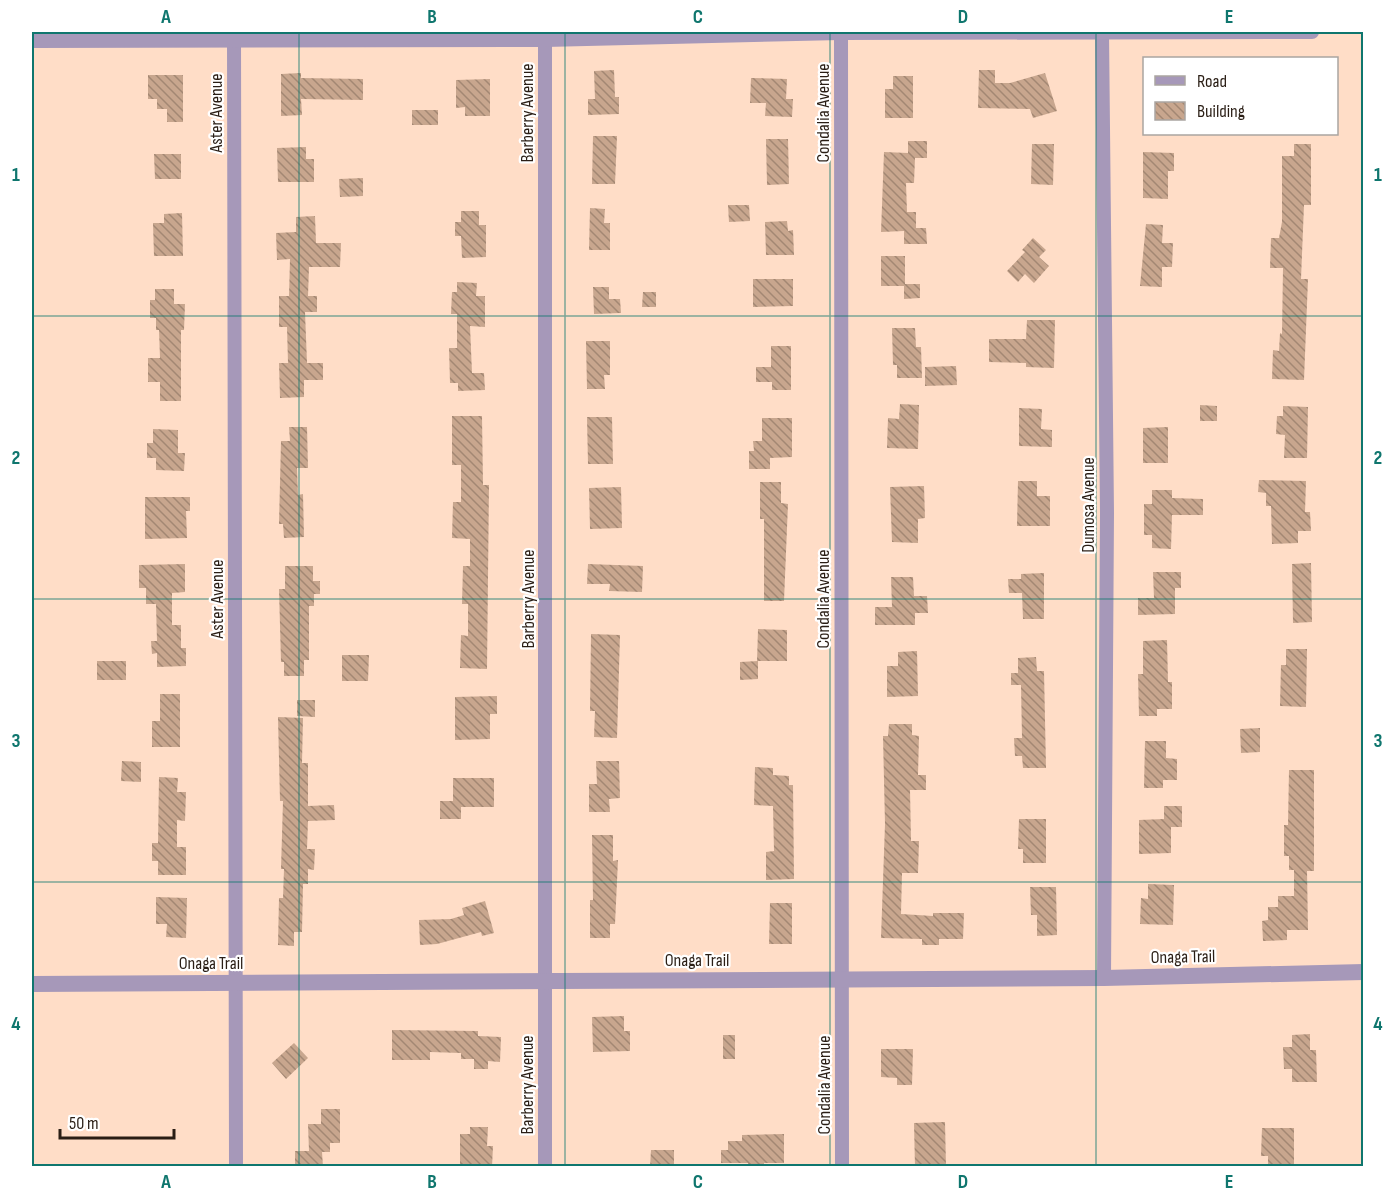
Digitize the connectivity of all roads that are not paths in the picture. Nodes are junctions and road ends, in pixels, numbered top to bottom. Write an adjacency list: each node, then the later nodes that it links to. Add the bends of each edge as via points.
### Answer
1 (841, 32): 2 (street); 4 (street); 9 (street, Condalia Avenue)
2 (1102, 32): 3 (street); 8 (street, Dumosa Avenue, via 1107,513)
3 (1312, 32)
4 (545, 36): 5 (street); 10 (street, Barberry Avenue)
5 (234, 37): 6 (street); 11 (street, Aster Avenue)
6 (32, 41)
7 (1364, 972): 8 (street, Onaga Trail)
8 (1104, 978): 9 (street, Onaga Trail)
9 (842, 979): 10 (street, Onaga Trail); 15 (street, Condalia Avenue)
10 (546, 980): 11 (street, Onaga Trail); 14 (street, Barberry Avenue)
11 (236, 982): 12 (street, Onaga Trail); 13 (street, Aster Avenue)
12 (32, 984)
13 (236, 1167)
14 (545, 1167)
15 (842, 1167)

